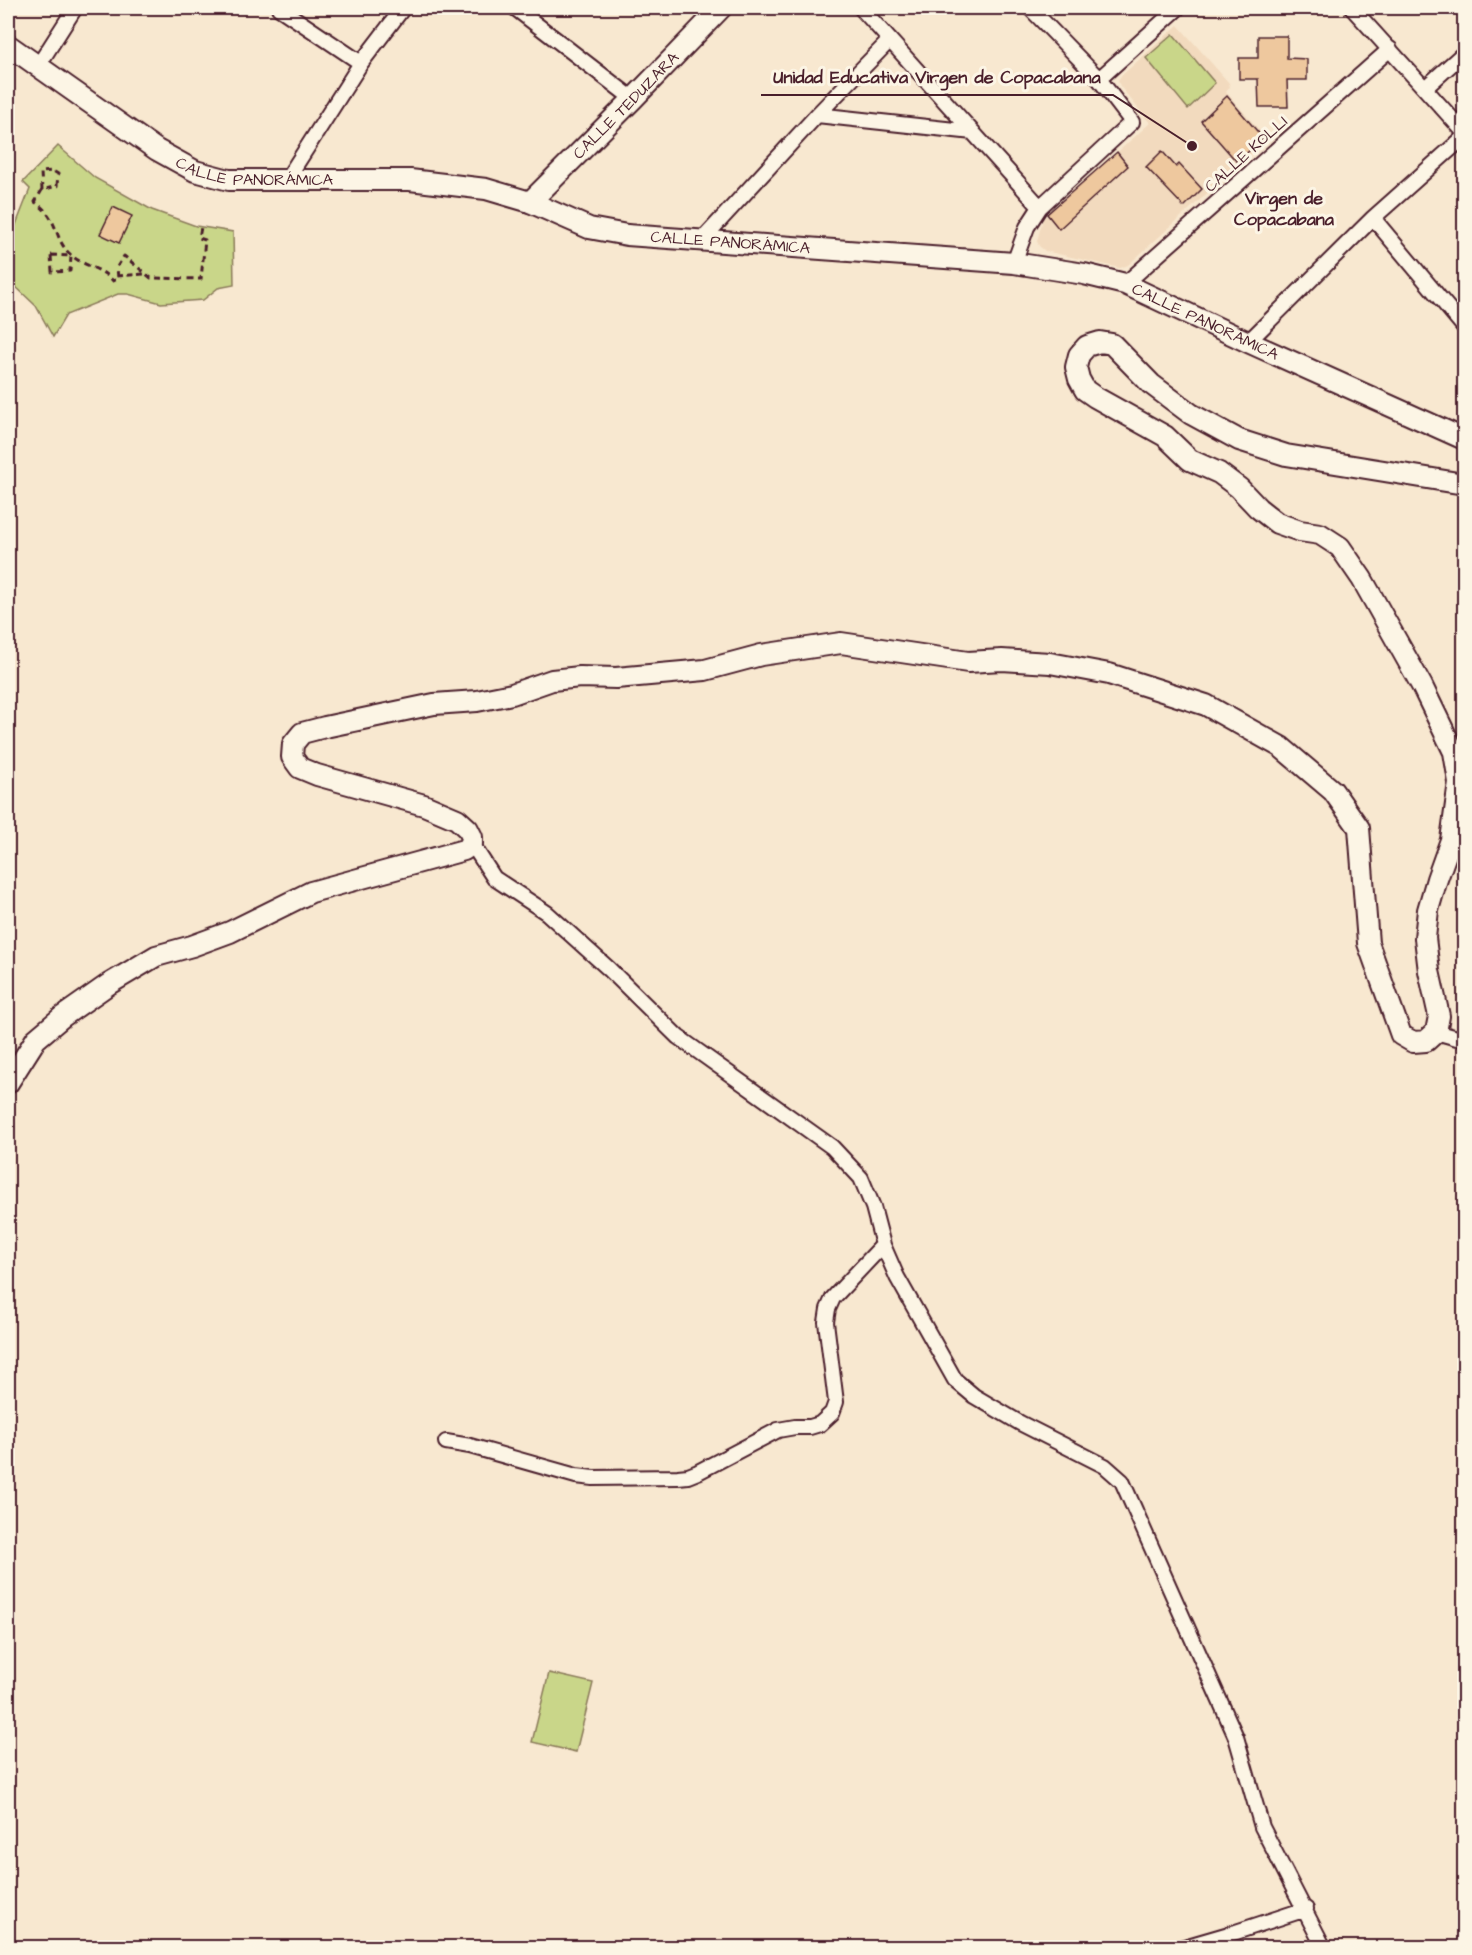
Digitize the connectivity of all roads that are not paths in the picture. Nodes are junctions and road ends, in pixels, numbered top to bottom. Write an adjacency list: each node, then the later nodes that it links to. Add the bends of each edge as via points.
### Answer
1 (75, 8): 15 (street)
2 (279, 8): 14 (street)
3 (403, 8): 14 (street)
4 (515, 8): 18 (street)
5 (721, 8): 18 (street, CALLE TEDUZARA)
6 (861, 8): 10 (street)
7 (1030, 8): 16 (street)
8 (1178, 8): 16 (street)
9 (1352, 8): 12 (street)
10 (890, 40): 19 (street); 20 (street)
11 (8, 45): 15 (street, CALLE PANORÁMICA)
12 (1389, 49): 17 (street); 28 (street, CALLE KOLLI)
13 (1464, 53): 17 (street)
14 (361, 63): 22 (street)
15 (38, 66): 22 (street, CALLE PANORÁMICA, via 157,150 195,171 229,180)
16 (1100, 79): 24 (street, via 1132,122)
17 (1425, 88): 21 (street)
18 (633, 99): 23 (street, CALLE TEDUZARA)
19 (817, 115): 20 (street); 26 (street)
20 (973, 132): 24 (street)
21 (1464, 134): 25 (street)
22 (287, 179): 23 (street, CALLE PANORÁMICA, via 410,180 486,189)
23 (530, 202): 26 (street, CALLE PANORÁMICA, via 589,228)
24 (1040, 207): 27 (street, via 1027,227)
25 (1374, 218): 29 (street); 30 (street)
26 (701, 241): 27 (street, CALLE PANORÁMICA)
27 (1014, 263): 28 (street, CALLE PANORÁMICA)
28 (1125, 284): 30 (street, CALLE PANORÁMICA)
29 (1464, 327)
30 (1248, 342): 31 (street, CALLE PANORÁMICA)
31 (1464, 439)
32 (1464, 484): 34 (street, via 1286,455 1239,440 1191,414 1151,384 1112,344 1087,346 1079,355 1078,379 1085,390 1165,436 1190,460 1219,473 1277,523 1320,534 1341,547 1422,686 1454,752 1459,782 1451,840 1428,910 1425,938 1440,1016)
33 (471, 844): 34 (street, via 468,829 456,819 424,805 300,768 292,757 293,744 302,734 325,727 434,704 512,694 552,680 705,670 761,655 841,644 968,662 1050,663 1110,674 1206,705 1281,747 1333,791 1359,828 1368,943 1401,1035 1413,1042 1426,1041); 36 (street, via 464,850 311,892 230,932 156,956 62,1017 36,1040); 37 (street, via 494,878 547,914 678,1037 832,1147 861,1178)
34 (1436, 1032): 35 (street)
35 (1464, 1040)
36 (8, 1083)
37 (883, 1245): 38 (street, via 833,1298 828,1310 826,1322 836,1402 832,1413 820,1424 778,1430 698,1472 678,1478 576,1476); 39 (street, via 955,1380 1020,1423 1105,1466 1122,1481 1236,1737 1262,1827)
38 (446, 1442)
39 (1306, 1909): 40 (street); 41 (street)
40 (1181, 1947)
41 (1324, 1947)

